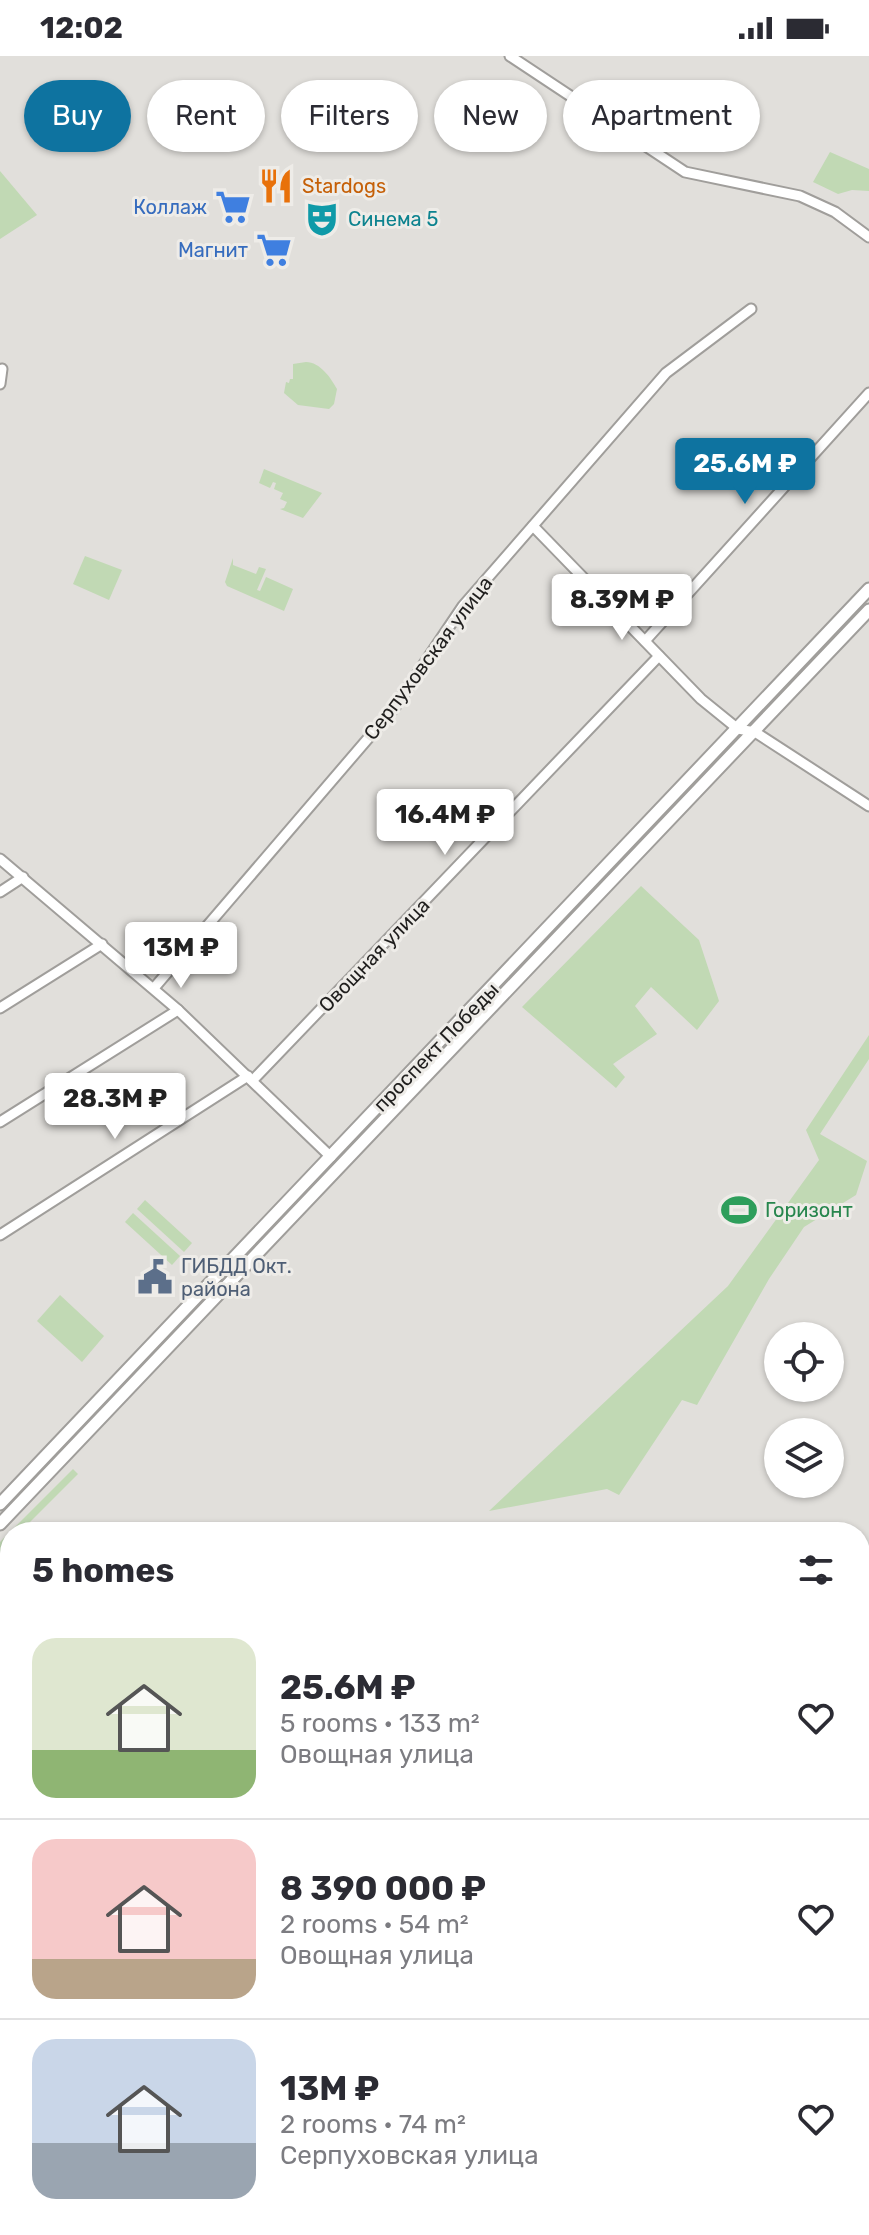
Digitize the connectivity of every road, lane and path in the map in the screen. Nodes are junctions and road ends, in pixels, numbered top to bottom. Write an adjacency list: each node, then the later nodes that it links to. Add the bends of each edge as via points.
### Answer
1 (510, 56): 2 (street, via 685,172 800,196 835,212)
2 (869, 237)
3 (751, 309): 7 (street, Серпуховская улица, via 666,373)
4 (2, 369): 5 (street)
5 (0, 384)
6 (869, 393): 10 (street)
7 (533, 526): 10 (street); 19 (street, Серпуховская улица, via 463,606 395,707)
8 (869, 589): 12 (main road, проспект Победы)
9 (869, 610): 13 (main road, проспект Победы)
10 (645, 641): 11 (street)
11 (659, 656): 12 (street); 22 (street, Овощная улица)
12 (738, 729): 13 (street); 24 (main road, проспект Победы)
13 (755, 732): 14 (street); 27 (main road, проспект Победы)
14 (869, 806)
15 (0, 859): 16 (street)
16 (23, 877): 17 (street); 18 (street)
17 (0, 892)
18 (102, 944): 19 (street); 20 (street)
19 (154, 988): 21 (street)
20 (0, 1008)
21 (178, 1010): 22 (street); 23 (street)
22 (251, 1078): 24 (street); 25 (street, Овощная улица)
23 (0, 1122)
24 (331, 1157): 26 (main road, проспект Победы)
25 (0, 1235)
26 (0, 1504)
27 (2, 1522)

